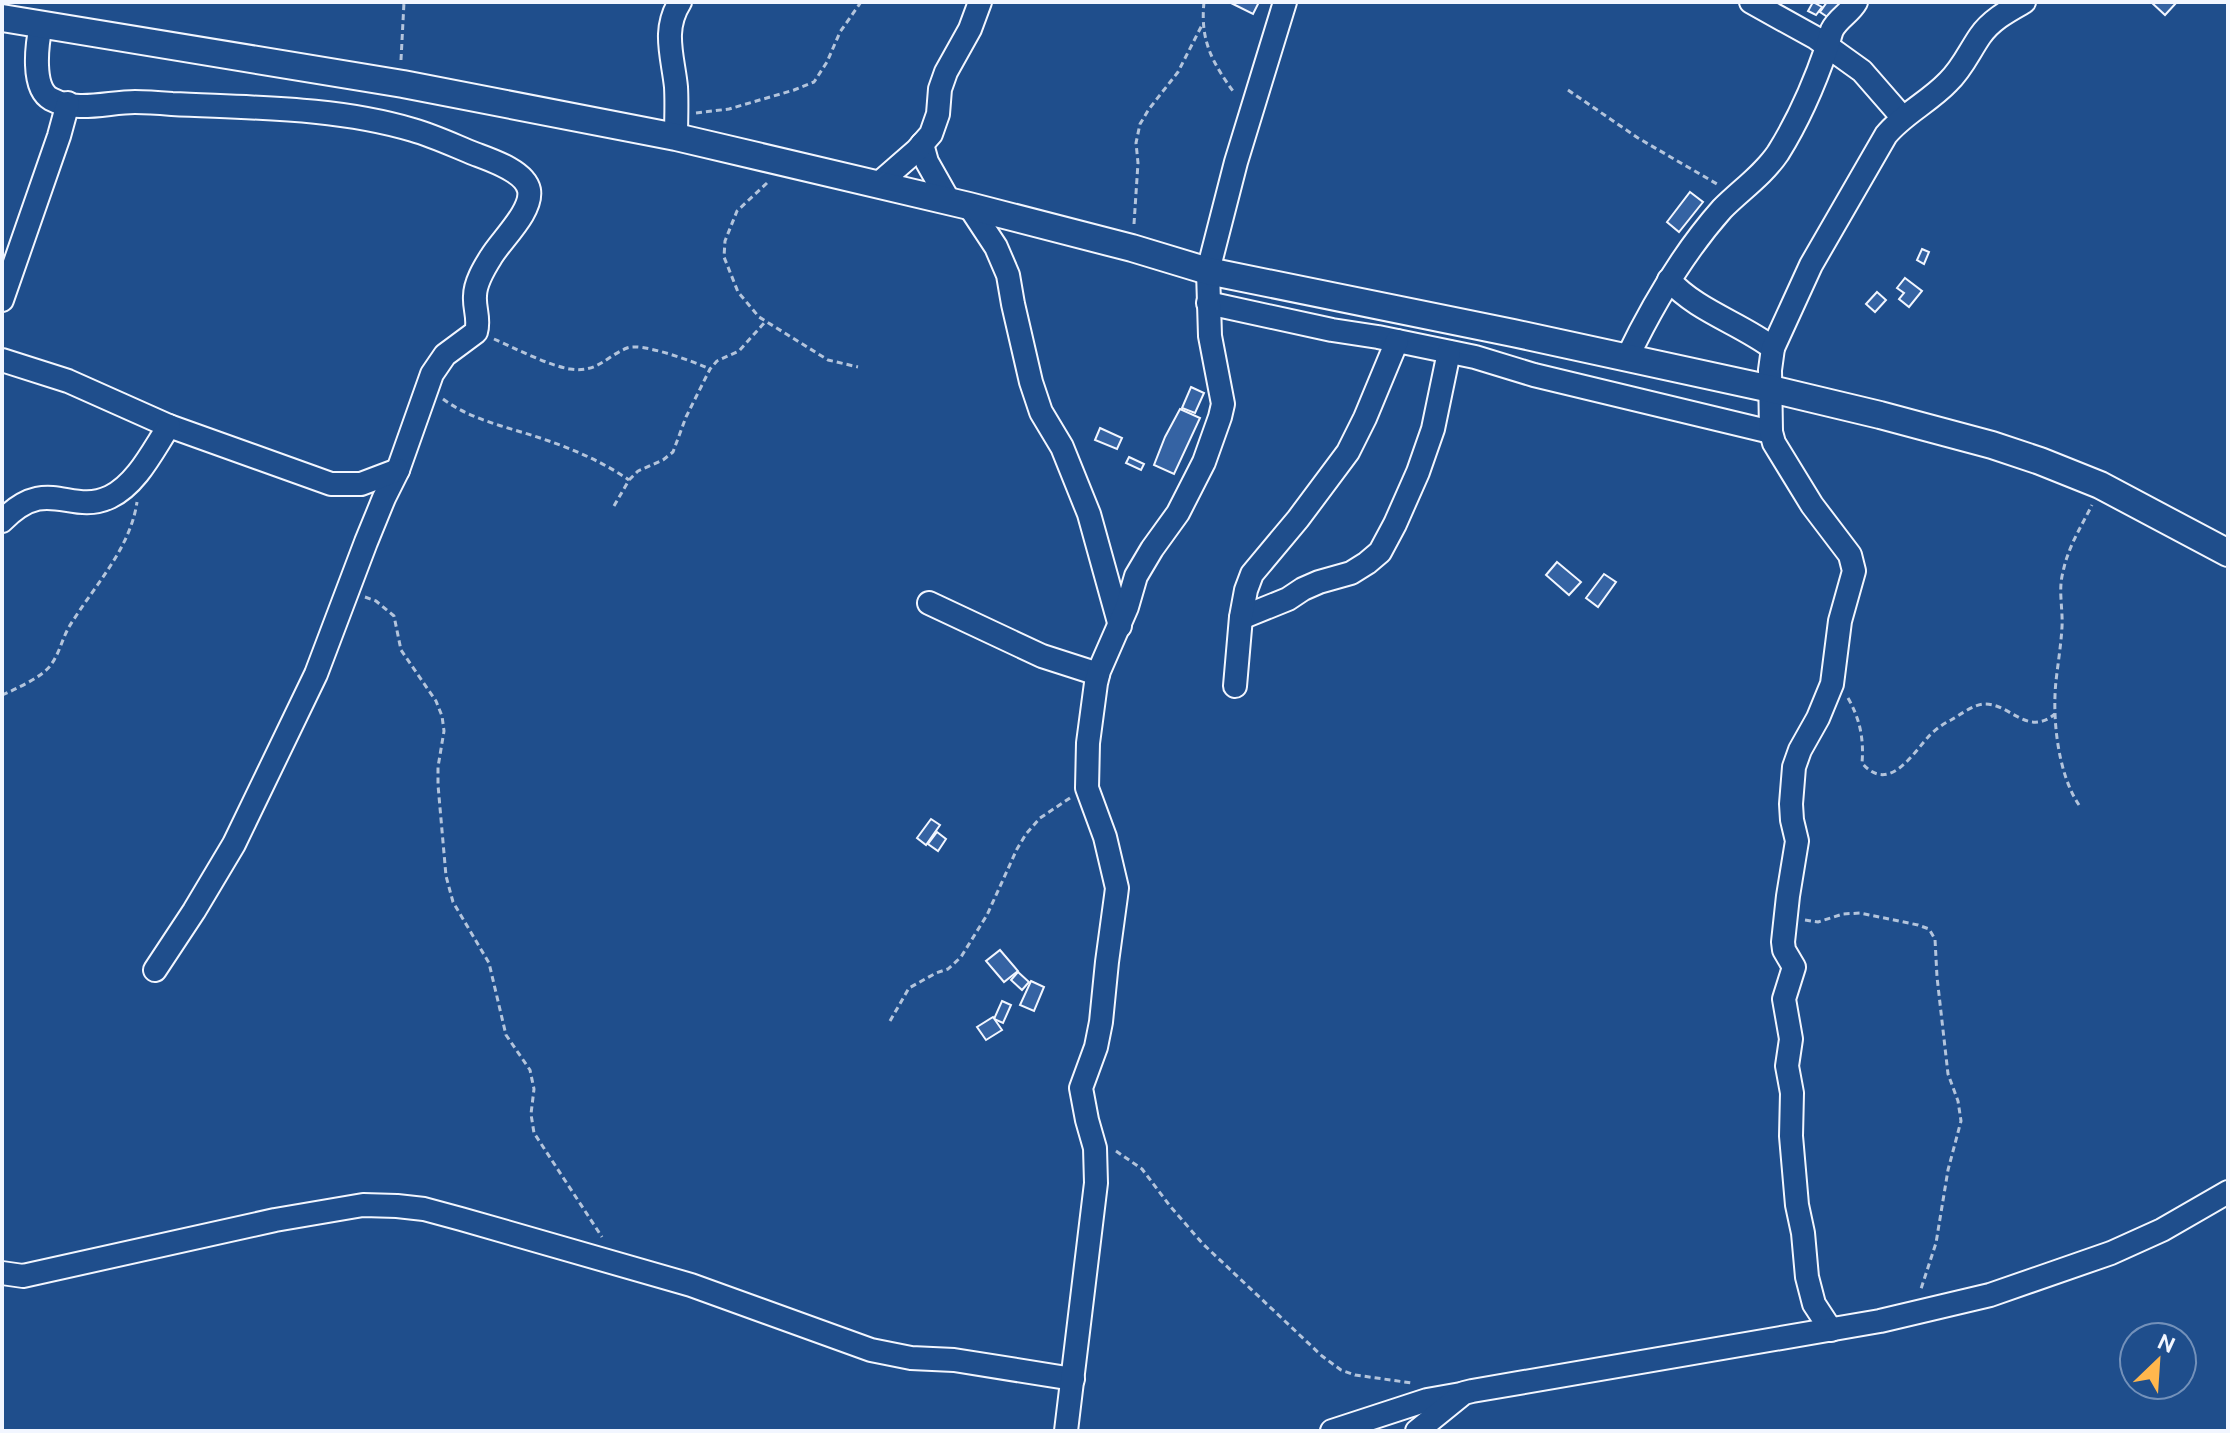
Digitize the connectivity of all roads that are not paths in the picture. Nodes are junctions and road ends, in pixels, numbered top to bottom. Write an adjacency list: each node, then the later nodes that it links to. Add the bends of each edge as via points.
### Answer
1 (680, 2): 12 (street, via 668,38)
2 (980, 2): 13 (street, via 946,72 938,114)
3 (1285, 2): 16 (street)
4 (1751, 2): 9 (street)
5 (1856, 2): 9 (street, via 1834,26)
6 (2024, 2): 11 (street, via 1991,23 1949,82)
7 (2, 18): 8 (main road)
8 (41, 25): 10 (street, via 40,85 52,99); 12 (main road)
9 (1828, 46): 11 (street, via 1862,71); 17 (street, via 1778,153 1690,248)
10 (68, 103): 18 (street); 28 (street, via 87,107 134,102 350,117 413,130 523,178 528,204 479,278 476,332 445,355 432,374)
11 (1903, 118): 21 (street, via 1886,135 1811,265)
12 (676, 126): 14 (main road, via 791,164)
13 (922, 144): 14 (street); 15 (street, via 927,162)
14 (878, 184): 15 (main road)
15 (959, 204): 16 (main road); 33 (street, via 996,247 1008,275 1031,382 1089,514)
16 (1208, 271): 19 (street); 23 (main road)
17 (1669, 280): 21 (street); 23 (street)
18 (2, 300)
19 (1208, 303): 20 (street); 33 (street, via 1223,410 1178,513 1136,576)
20 (1397, 341): 22 (street); 32 (street, via 1348,452 1252,574)
21 (1773, 348): 25 (street)
22 (1449, 352): 27 (street); 32 (street, via 1433,429 1380,552 1351,573)
23 (1627, 358): 25 (main road)
24 (2, 360): 26 (street, via 68,381)
25 (1771, 389): 27 (street); 30 (main road, via 2040,461 2100,485)
26 (169, 426): 28 (street, via 331,484 361,484); 29 (street, via 140,471 110,497 91,502 34,498)
27 (1771, 432): 39 (street, via 1854,567 1840,621 1835,675 1794,767 1791,804 1797,841 1783,946 1794,970 1784,999 1791,1039 1787,1062 1797,1205 1814,1304)
28 (398, 470): 36 (street, via 316,674 234,844)
29 (2, 521)
30 (2228, 553)
31 (929, 603): 34 (street, via 1042,656)
32 (1241, 618): 35 (street)
33 (1120, 626): 34 (street)
34 (1098, 674): 40 (street, via 1087,788 1117,888 1101,1022 1081,1088 1097,1161)
35 (1235, 686)
36 (155, 970)
37 (2228, 1192): 39 (street, via 2111,1253 1990,1295)
38 (2, 1273): 40 (street, via 36,1274 275,1220 363,1205 397,1206 424,1209 691,1285 871,1350)
39 (1831, 1330): 41 (street)
40 (1073, 1379): 42 (street)
41 (1464, 1393): 43 (street); 44 (street)
42 (1066, 1431)
43 (1332, 1431)
44 (1417, 1431)

